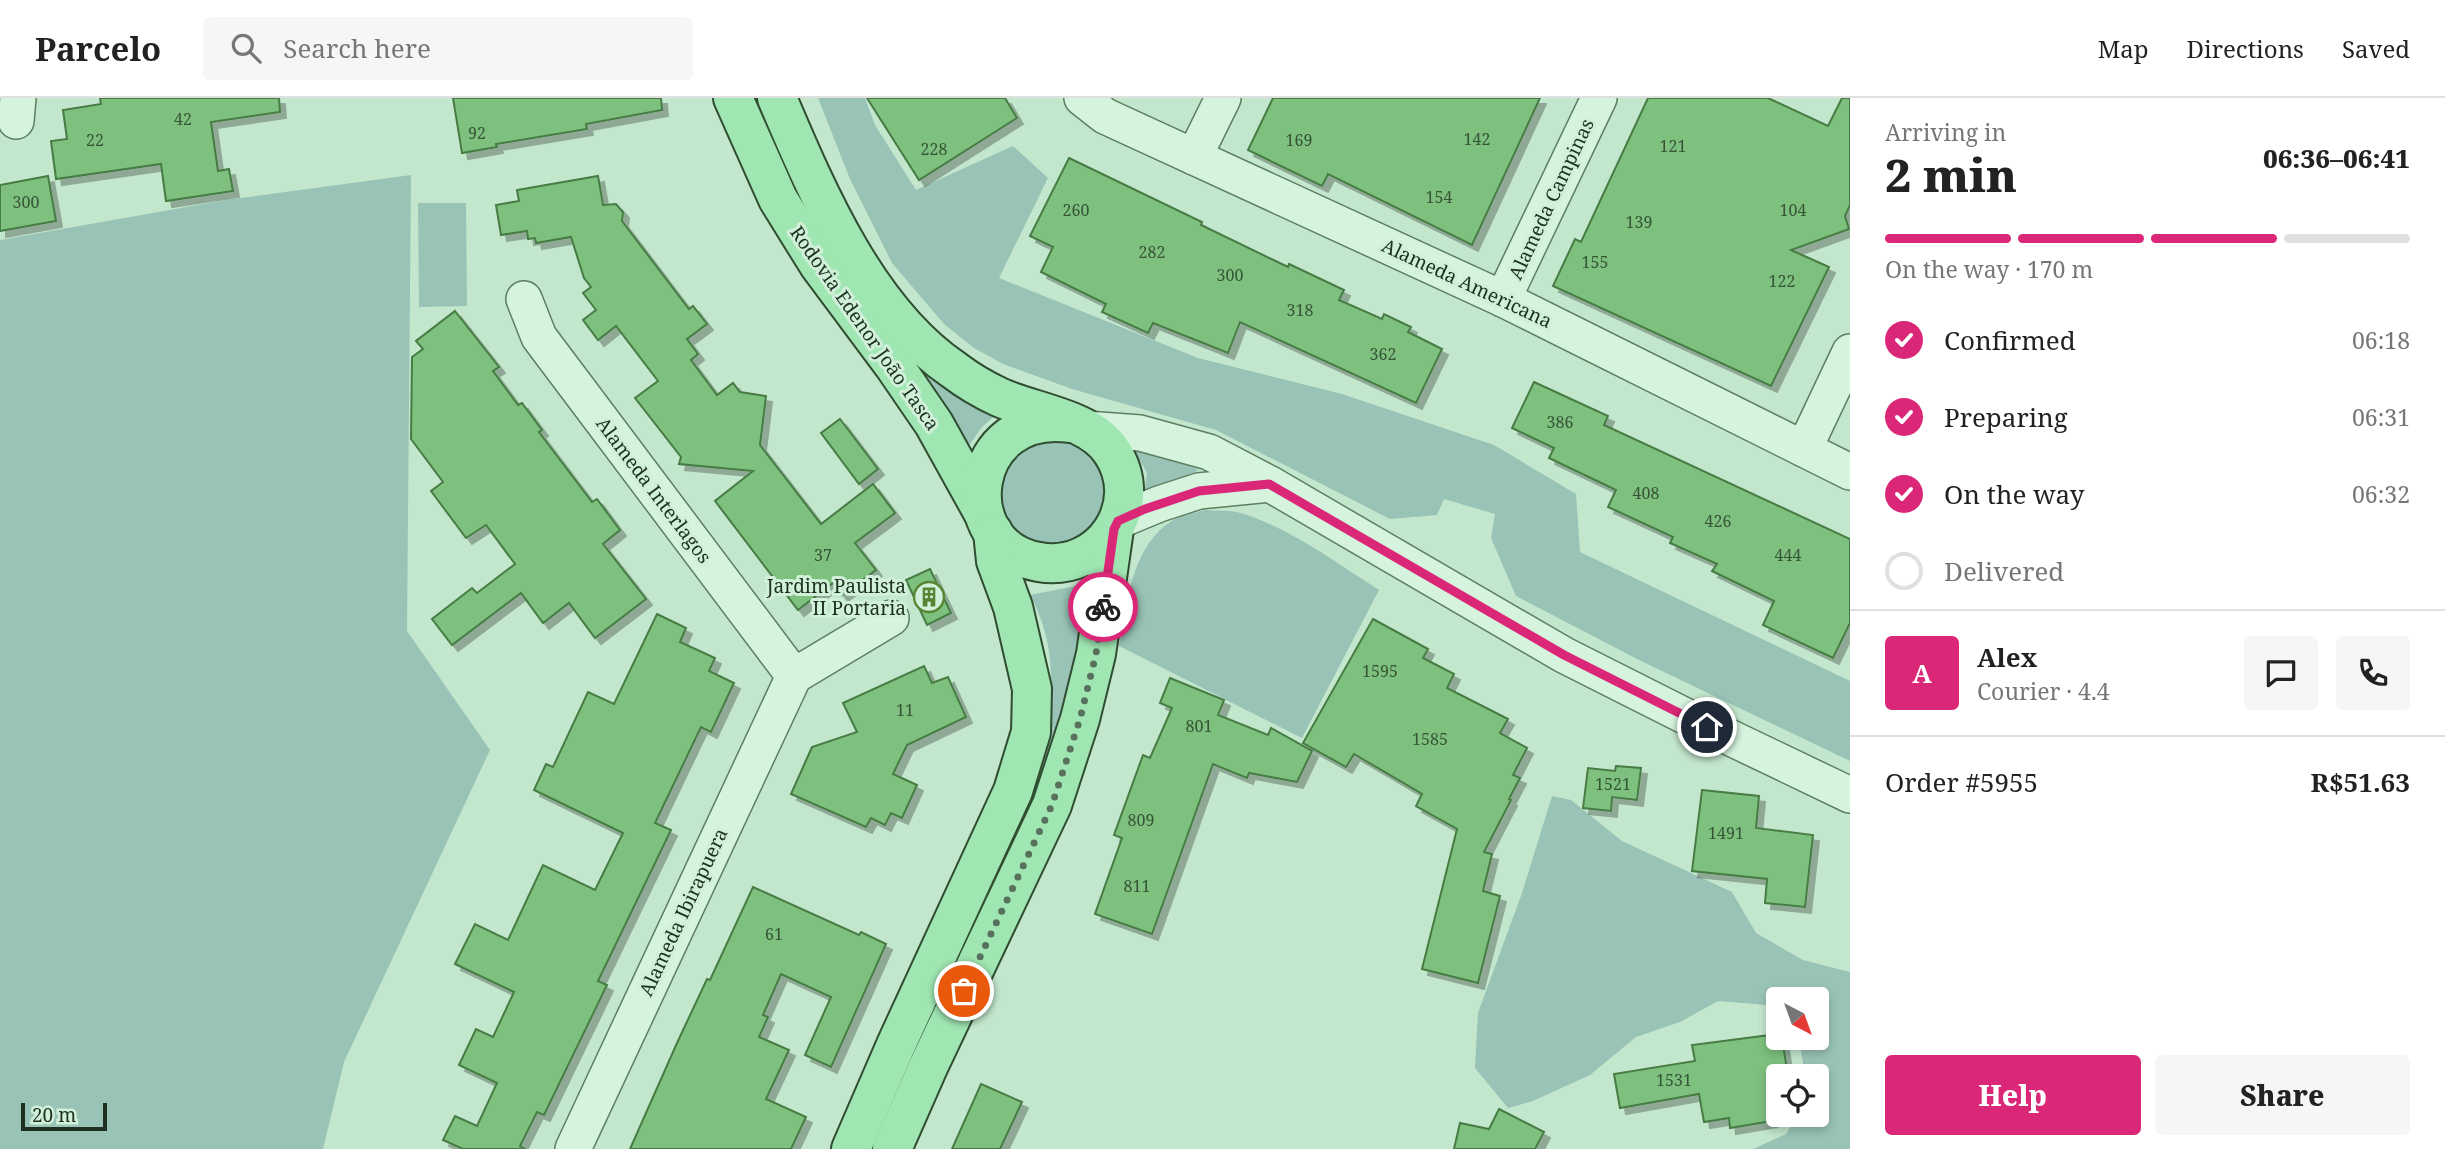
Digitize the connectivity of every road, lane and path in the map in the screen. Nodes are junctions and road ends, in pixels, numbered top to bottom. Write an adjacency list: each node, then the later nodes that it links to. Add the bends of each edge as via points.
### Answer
1 (733, 98): 14 (main road, Rodovia Edenor João Tasca, via 778,199 819,265 934,424)
2 (777, 98): 10 (main road, Rodovia Edenor João Tasca, via 823,203 885,304 953,370 999,397)
3 (1083, 98): 6 (street, Alameda Americana, via 1105,116)
4 (1223, 98): 6 (street)
5 (1599, 98): 8 (street, Alameda Campinas)
6 (1194, 157): 8 (street, Alameda Americana)
7 (524, 299): 17 (street, Alameda Interlagos, via 540,337)
8 (1503, 299): 11 (street, Alameda Americana)
9 (1850, 352): 11 (street)
10 (1078, 426): 13 (street, via 1140,433 1209,452); 14 (main road, via 1053,420 1036,422 1020,429 995,451 982,482); 15 (main road, via 1100,438 1119,465 1125,497)
11 (1804, 449): 12 (street, Alameda Americana)
12 (1850, 472)
13 (1269, 484): 15 (street, via 1199,491 1150,507); 18 (street, via 1564,655)
14 (989, 524): 15 (main road, via 1019,556 1054,564 1089,554); 20 (main road, Rodovia Edenor João Tasca, via 1032,689 1031,732 1013,791)
15 (1116, 525): 21 (main road, via 1096,654 1052,805)
16 (891, 618): 17 (street)
17 (794, 676): 19 (street, Alameda Ibirapuera)
18 (1850, 795)
19 (573, 1149)
20 (851, 1149)
21 (891, 1149)

